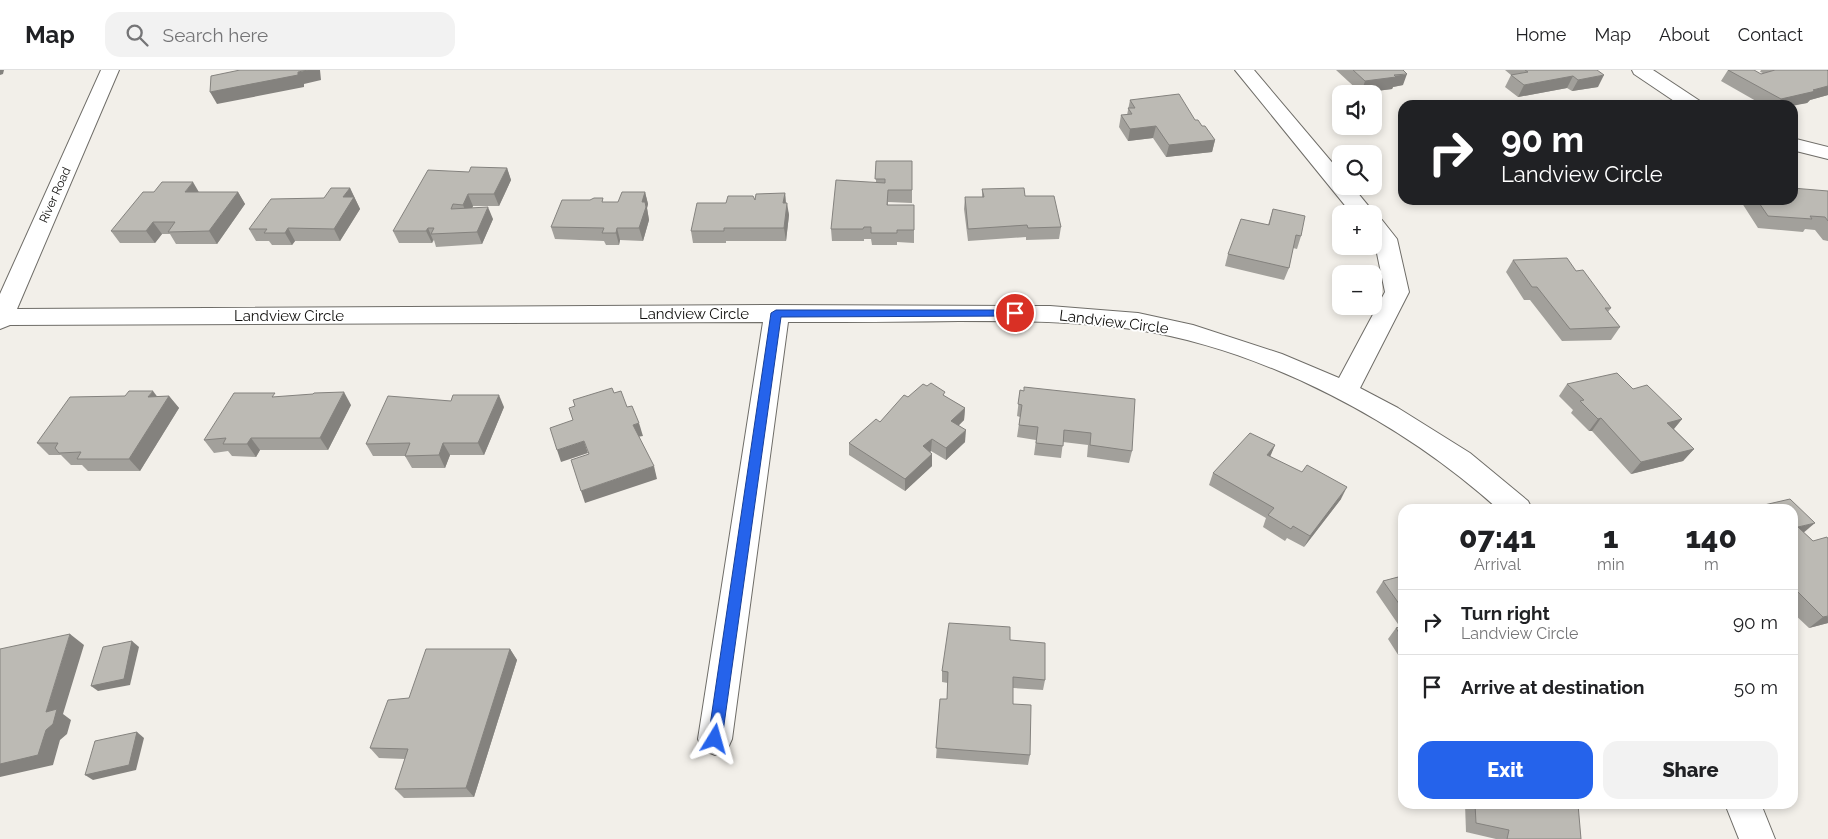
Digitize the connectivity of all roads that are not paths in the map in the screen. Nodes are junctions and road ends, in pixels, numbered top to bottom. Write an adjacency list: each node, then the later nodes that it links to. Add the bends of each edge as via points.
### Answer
1 (110, 70): 10 (street, River Road)
2 (1244, 70): 7 (street)
3 (1642, 70): 4 (street)
4 (1686, 100)
5 (1798, 146): 6 (street)
6 (1828, 153)
7 (1356, 205)
8 (1382, 235): 11 (street, via 1386,240 1397,292)
9 (776, 313): 10 (street, Landview Circle); 11 (street, Landview Circle, via 1035,313 1151,324 1210,338 1276,361); 13 (street)
10 (1, 318)
11 (1345, 392): 12 (street, Landview Circle, via 1461,460)
12 (1512, 504)
13 (715, 739)
14 (1745, 809): 15 (street)
15 (1757, 839)

